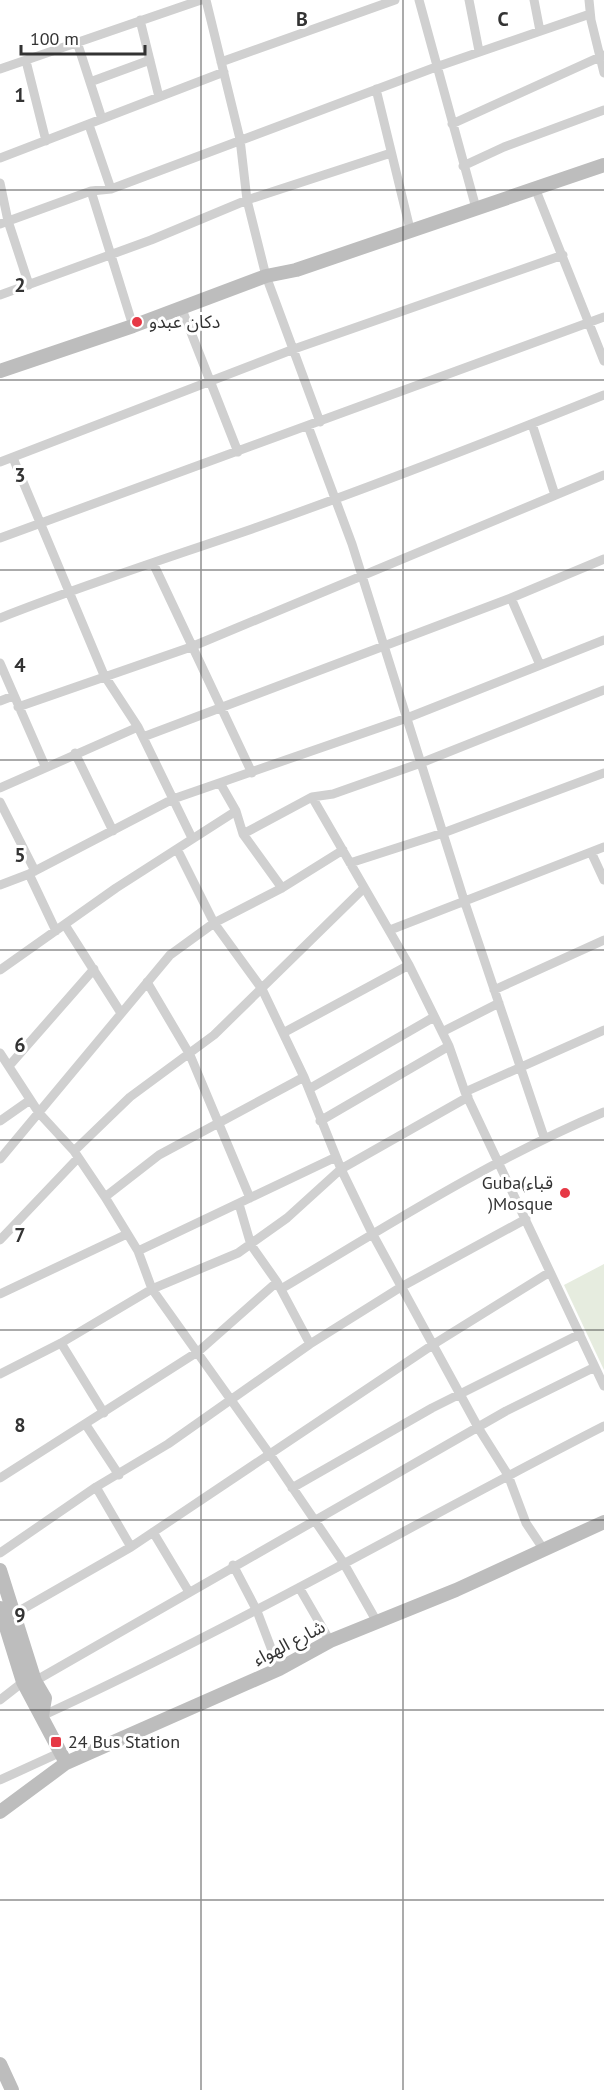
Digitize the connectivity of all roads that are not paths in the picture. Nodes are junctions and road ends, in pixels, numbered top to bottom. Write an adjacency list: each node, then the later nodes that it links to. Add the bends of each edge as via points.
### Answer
1 (201, 0): 9 (street)
2 (206, 0): 16 (street)
3 (395, 0): 16 (street)
4 (419, 0): 17 (street)
5 (469, 0): 12 (street)
6 (534, 0): 10 (street)
7 (589, 0): 8 (street)
8 (590, 14): 10 (street); 13 (street)
9 (140, 20): 11 (street); 14 (street)
10 (540, 31): 12 (street)
11 (77, 42): 15 (street); 20 (street)
12 (479, 51): 17 (street)
13 (601, 56): 19 (street); 25 (street)
14 (150, 60): 20 (street); 22 (street)
15 (26, 61): 18 (street); 28 (street)
16 (223, 67): 22 (street); 27 (street)
17 (436, 67): 21 (street); 25 (street)
18 (0, 69)
19 (604, 73)
20 (90, 81): 24 (street)
21 (376, 89): 27 (street); 29 (street)
22 (159, 97): 24 (street)
23 (604, 110): 32 (street)
24 (102, 119): 26 (street)
25 (452, 124): 32 (street)
26 (89, 125): 28 (street); 35 (street)
27 (240, 139): 35 (street); 37 (street)
28 (46, 141): 30 (street)
29 (391, 153): 37 (street); 40 (street)
30 (0, 158)
31 (604, 165): 34 (street)
32 (463, 166): 38 (street)
33 (0, 183): 39 (street)
34 (536, 188): 38 (street); 42 (street)
35 (111, 189): 36 (street)
36 (92, 191): 39 (street); 41 (street)
37 (248, 200): 41 (street); 43 (street)
38 (476, 208): 40 (street)
39 (4, 222): 44 (street)
40 (410, 229): 43 (street, via 296,270)
41 (112, 254): 44 (street); 49 (street)
42 (563, 255): 48 (street); 50 (street)
43 (266, 276): 46 (street); 50 (street)
44 (29, 285): 45 (street)
45 (0, 295)
46 (181, 307): 49 (street); 53 (street)
47 (604, 316): 48 (street)
48 (590, 322): 51 (street); 55 (street)
49 (134, 326): 52 (street)
50 (294, 349): 53 (street); 55 (street)
51 (604, 361)
52 (0, 371)
53 (209, 381): 59 (street); 60 (street)
54 (604, 395): 56 (street)
55 (320, 422): 57 (street)
56 (532, 424): 62 (street); 63 (street)
57 (308, 426): 59 (street); 63 (street)
58 (0, 450): 60 (street)
59 (238, 452): 64 (street)
60 (5, 460): 64 (street)
61 (604, 475): 62 (street)
62 (555, 495): 68 (street)
63 (335, 500): 67 (street); 68 (street)
64 (39, 524): 65 (street); 69 (street)
65 (0, 538)
66 (604, 559): 70 (street)
67 (153, 563): 69 (street); 73 (street)
68 (362, 574): 73 (street); 74 (street)
69 (69, 590): 71 (street); 77 (street)
70 (512, 598): 74 (street); 76 (street)
71 (0, 618)
72 (604, 640): 76 (street)
73 (191, 647): 77 (street); 82 (street)
74 (385, 647): 82 (street); 83 (street)
75 (0, 663): 79 (street)
76 (540, 665): 83 (street)
77 (104, 675): 81 (street); 84 (street)
78 (604, 690): 87 (street)
79 (13, 696): 80 (street); 81 (street)
80 (0, 701)
81 (18, 707): 88 (street)
82 (221, 709): 85 (street); 89 (street)
83 (407, 718): 87 (street); 89 (street)
84 (138, 727): 85 (street); 86 (street)
85 (143, 737): 94 (street)
86 (75, 753): 88 (street); 99 (street)
87 (421, 763): 93 (street, via 333,794); 100 (street)
88 (45, 766): 92 (street)
89 (252, 773): 91 (street)
90 (604, 773): 100 (street)
91 (220, 783): 94 (street); 96 (street)
92 (0, 788)
93 (312, 797): 101 (street); 105 (street)
94 (173, 799): 99 (street); 102 (street)
95 (0, 802): 97 (street)
96 (236, 811): 101 (street); 102 (street)
97 (10, 825): 98 (street); 108 (street)
98 (0, 828)
99 (113, 831): 108 (street)
100 (443, 833): 107 (street); 113 (street)
101 (243, 834): 111 (street)
102 (192, 838): 104 (street)
103 (604, 847): 106 (street)
104 (177, 849): 114 (street); 115 (street)
105 (343, 850): 107 (street); 111 (street)
106 (591, 852): 109 (street); 113 (street)
107 (350, 863): 112 (street)
108 (32, 873): 110 (street); 117 (street)
109 (604, 880)
110 (0, 885)
111 (282, 888): 114 (street)
112 (364, 888): 116 (street); 123 (street)
113 (464, 900): 116 (street); 124 (street)
114 (214, 923): 122 (street, via 170,956); 123 (street)
115 (65, 925): 117 (street); 120 (street)
116 (390, 930): 119 (street)
117 (56, 931): 121 (street)
118 (604, 940): 124 (street)
119 (409, 965): 127 (street); 130 (street)
120 (94, 969): 126 (street); 134 (street)
121 (0, 970)
122 (147, 982): 126 (street); 133 (street)
123 (262, 989): 130 (street); 133 (street)
124 (494, 990): 125 (street)
125 (499, 1004): 129 (street); 135 (street)
126 (121, 1013): 141 (street)
127 (434, 1017): 129 (street); 137 (street)
128 (604, 1030): 135 (street)
129 (441, 1032): 131 (street)
130 (283, 1033): 136 (street)
131 (449, 1047): 138 (street); 143 (street)
132 (0, 1053): 134 (street)
133 (190, 1054): 144 (street); 146 (street, via 130,1097)
134 (9, 1066): 139 (street)
135 (522, 1069): 138 (street); 145 (street)
136 (304, 1077): 137 (street); 144 (street)
137 (309, 1089): 143 (street)
138 (466, 1094): 149 (street); 150 (street)
139 (30, 1100): 141 (street); 142 (street)
140 (604, 1112): 145 (street)
141 (39, 1113): 146 (street); 148 (street)
142 (0, 1121)
143 (320, 1121): 147 (street)
144 (219, 1123): 151 (street, via 159,1155); 152 (street)
145 (544, 1137): 149 (street)
146 (76, 1155): 151 (street); 157 (street)
147 (336, 1157): 150 (street); 152 (street)
148 (0, 1159)
149 (498, 1161): 154 (street); 155 (street)
150 (340, 1169): 155 (street); 158 (street, via 287,1218)
151 (105, 1197): 156 (street)
152 (250, 1198): 153 (street)
153 (239, 1204): 158 (street); 159 (street)
154 (526, 1219): 160 (street); 162 (street)
155 (372, 1233): 161 (street); 162 (street)
156 (127, 1234): 159 (street); 164 (street)
157 (0, 1240)
158 (250, 1245): 161 (street); 163 (street)
159 (138, 1251): 163 (street)
160 (550, 1272): 165 (street); 168 (street)
161 (279, 1285): 167 (street); 169 (street)
162 (401, 1287): 167 (street); 168 (street)
163 (152, 1289): 166 (street); 169 (street)
164 (0, 1294)
165 (580, 1334): 170 (street); 173 (street)
166 (61, 1343): 171 (street); 175 (street)
167 (310, 1344): 174 (street)
168 (435, 1344): 173 (street); 179 (street)
169 (199, 1351): 174 (street); 175 (street)
170 (595, 1367): 172 (street); 178 (street, via 506,1411)
171 (0, 1374)
172 (604, 1386)
173 (462, 1393): 178 (street); 184 (street)
174 (231, 1401): 179 (street); 180 (street)
175 (104, 1413): 176 (street)
176 (86, 1425): 180 (street); 182 (street)
177 (604, 1426): 181 (street)
178 (479, 1429): 181 (street); 185 (street)
179 (271, 1456): 184 (street); 187 (street)
180 (120, 1475): 183 (street)
181 (508, 1475): 189 (street, via 526,1523); 191 (street)
182 (0, 1478)
183 (96, 1487): 188 (street); 190 (street)
184 (292, 1488): 185 (street)
185 (314, 1521): 191 (street); 192 (street)
186 (604, 1522): 189 (street, شارع الهواء)
187 (153, 1532): 188 (street); 195 (street)
188 (131, 1547): 198 (street)
189 (543, 1550): 199 (street, شارع الهواء)
190 (0, 1553)
191 (343, 1562): 194 (street); 199 (street)
192 (233, 1565): 195 (street); 197 (street)
193 (0, 1570): 198 (street)
194 (300, 1589): 197 (street); 201 (street)
195 (189, 1592): 203 (street)
196 (0, 1608): 200 (street)
197 (257, 1611): 202 (street); 205 (street, via 141,1671)
198 (14, 1614): 203 (street)
199 (377, 1622): 201 (street, شارع الهواء)
200 (4, 1637): 203 (street)
201 (330, 1641): 202 (street, شارع الهواء)
202 (279, 1669): 206 (street, شارع الهواء)
203 (29, 1681): 204 (street); 205 (street, via 45,1698)
204 (0, 1700)
205 (42, 1716): 206 (street)
206 (62, 1758): 207 (street); 208 (street, شارع الهواء)
207 (0, 1780)
208 (0, 1812)
209 (0, 2064): 210 (street)
210 (6, 2084)

